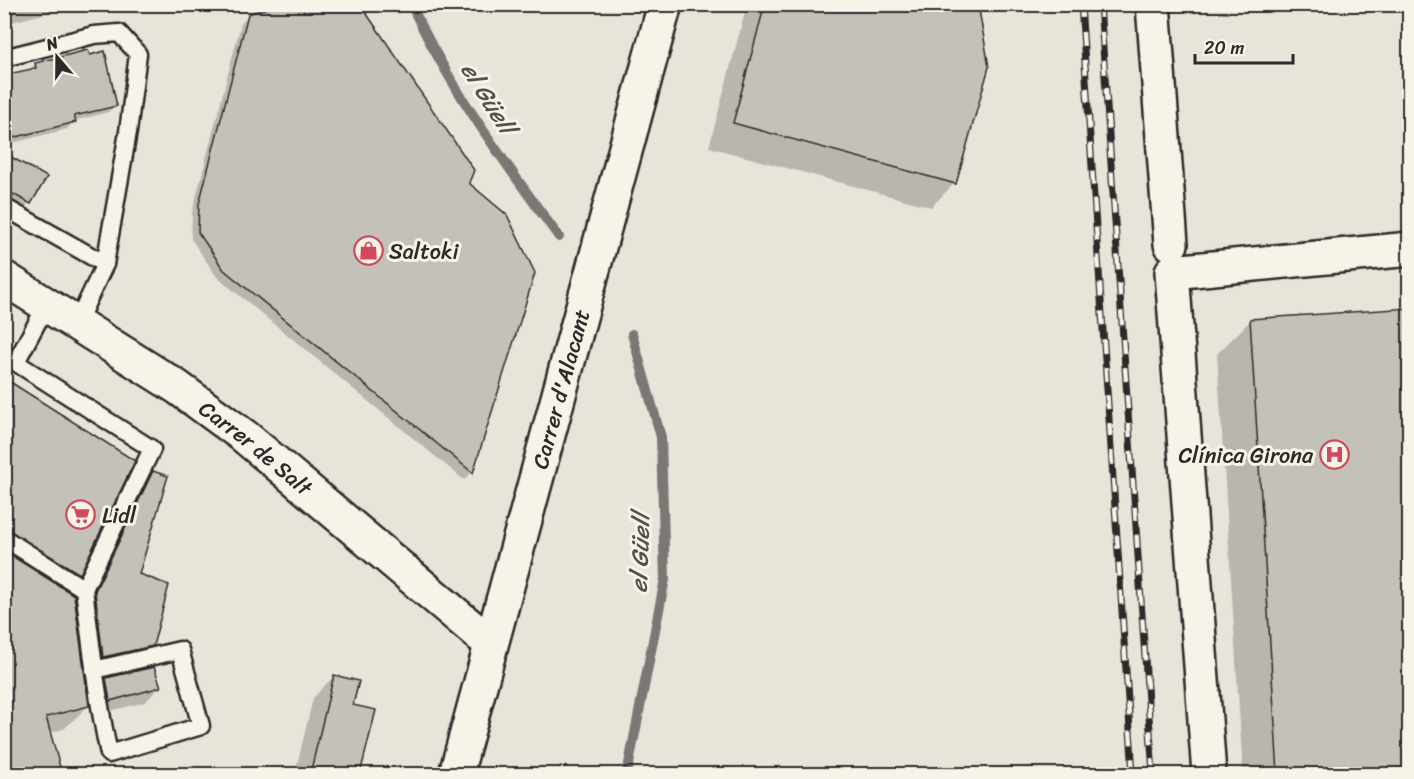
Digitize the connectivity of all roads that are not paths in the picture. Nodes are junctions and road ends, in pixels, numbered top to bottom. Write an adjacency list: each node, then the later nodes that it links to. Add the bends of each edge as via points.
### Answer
1 (665, 4): 14 (street, Carrer d'Alacant)
2 (1154, 4): 6 (street)
3 (4, 58): 7 (lane, via 94,35 119,33 138,54)
4 (4, 207): 7 (lane)
5 (1410, 249): 6 (street)
6 (1172, 258): 17 (street)
7 (105, 264): 10 (lane)
8 (4, 278): 9 (street, Carrer de Salt)
9 (46, 304): 10 (street, Carrer de Salt); 11 (lane)
10 (77, 322): 14 (street, Carrer de Salt, via 177,387 243,436)
11 (10, 358): 13 (lane, via 152,448)
12 (4, 538): 13 (lane)
13 (84, 589): 15 (lane)
14 (490, 643): 16 (street, Carrer d'Alacant)
15 (94, 670): 15 (lane, via 109,754 201,726 180,650)
16 (456, 774)
17 (1209, 774)

